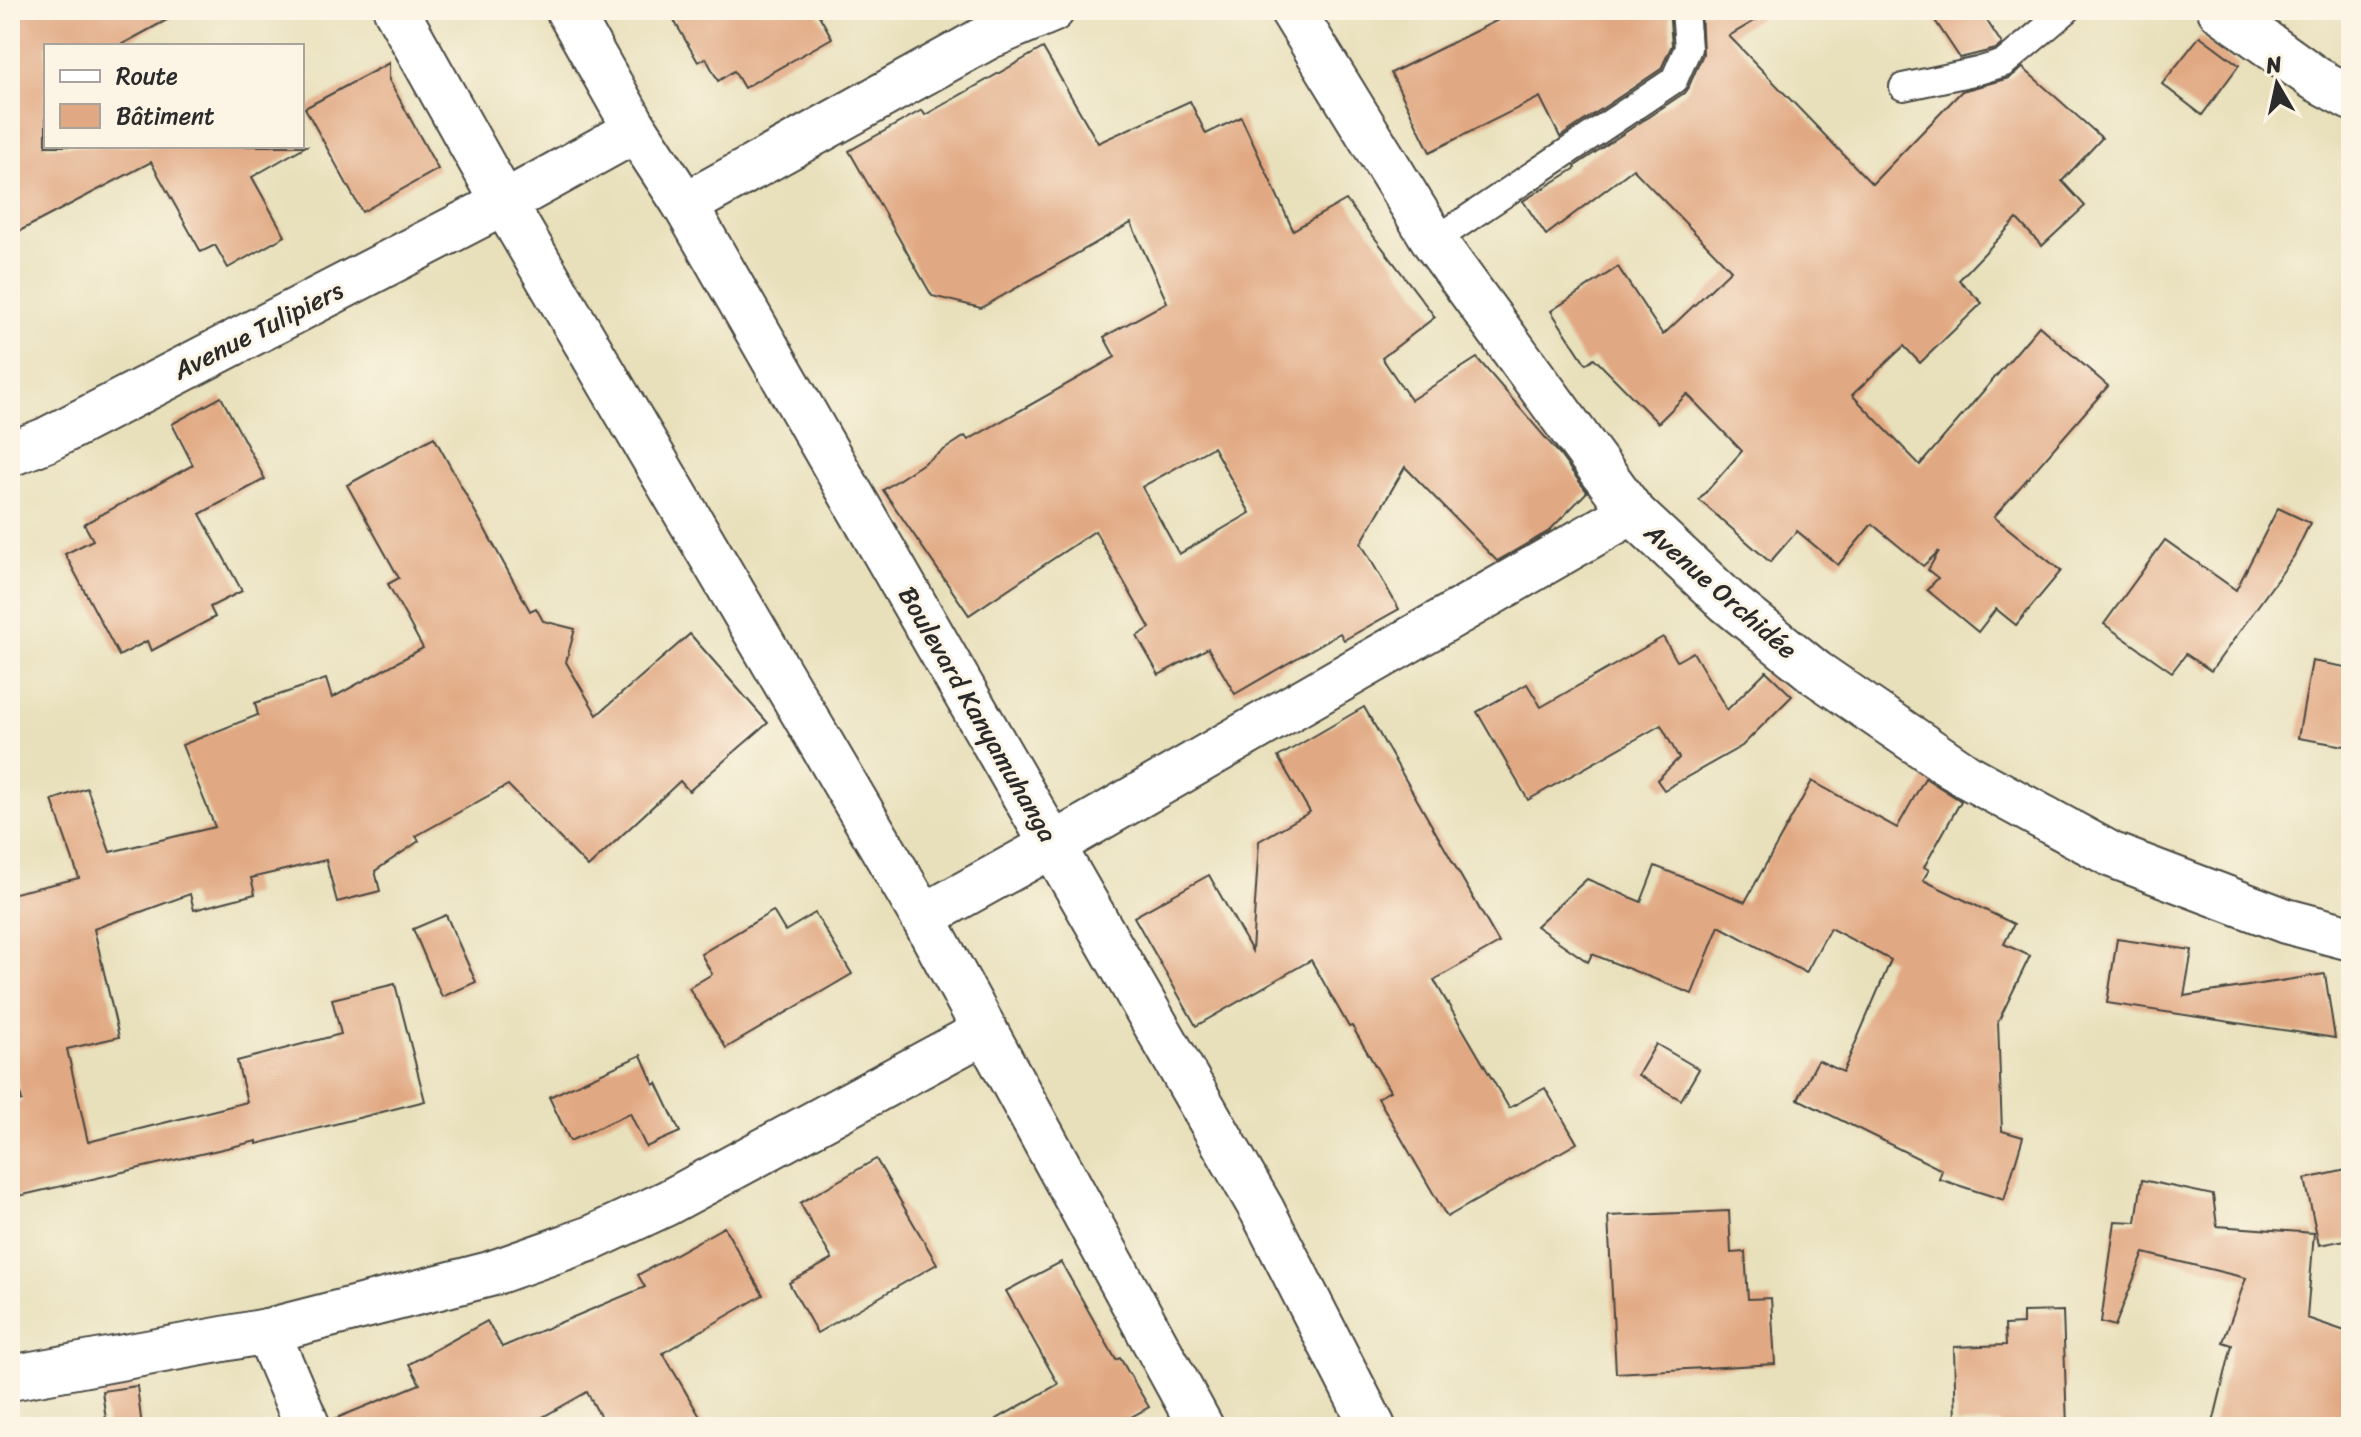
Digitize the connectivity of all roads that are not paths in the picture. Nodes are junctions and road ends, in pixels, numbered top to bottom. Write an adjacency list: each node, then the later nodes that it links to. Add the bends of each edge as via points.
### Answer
1 (396, 10): 11 (street)
2 (568, 10): 10 (street, Boulevard Kanyamuhanga)
3 (1052, 10): 12 (street, via 988,37)
4 (1292, 10): 13 (street, Avenue Orchidée)
5 (1685, 10): 13 (lane, via 1688,48 1674,80)
6 (2067, 10): 8 (lane, via 2004,63)
7 (2220, 10): 9 (street)
8 (1903, 87)
9 (2351, 98)
10 (636, 130): 11 (street, Avenue Tulipiers); 12 (street, Boulevard Kanyamuhanga)
11 (504, 203): 14 (street, Avenue Tulipiers); 17 (street)
12 (685, 205): 16 (street, Boulevard Kanyamuhanga)
13 (1434, 241): 15 (street, Avenue Orchidée)
14 (10, 454)
15 (1632, 512): 16 (street); 18 (street, Avenue Orchidée, via 1728,602 1816,673 1965,775 2112,855 2286,921)
16 (1053, 845): 17 (street); 24 (street, Boulevard Kanyamuhanga, via 1262,1210)
17 (923, 917): 19 (street)
18 (2351, 938)
19 (985, 1031): 20 (street, via 592,1238 490,1274); 23 (street)
20 (267, 1331): 21 (street); 22 (street)
21 (10, 1378)
22 (308, 1427)
23 (1201, 1427)
24 (1373, 1427)

